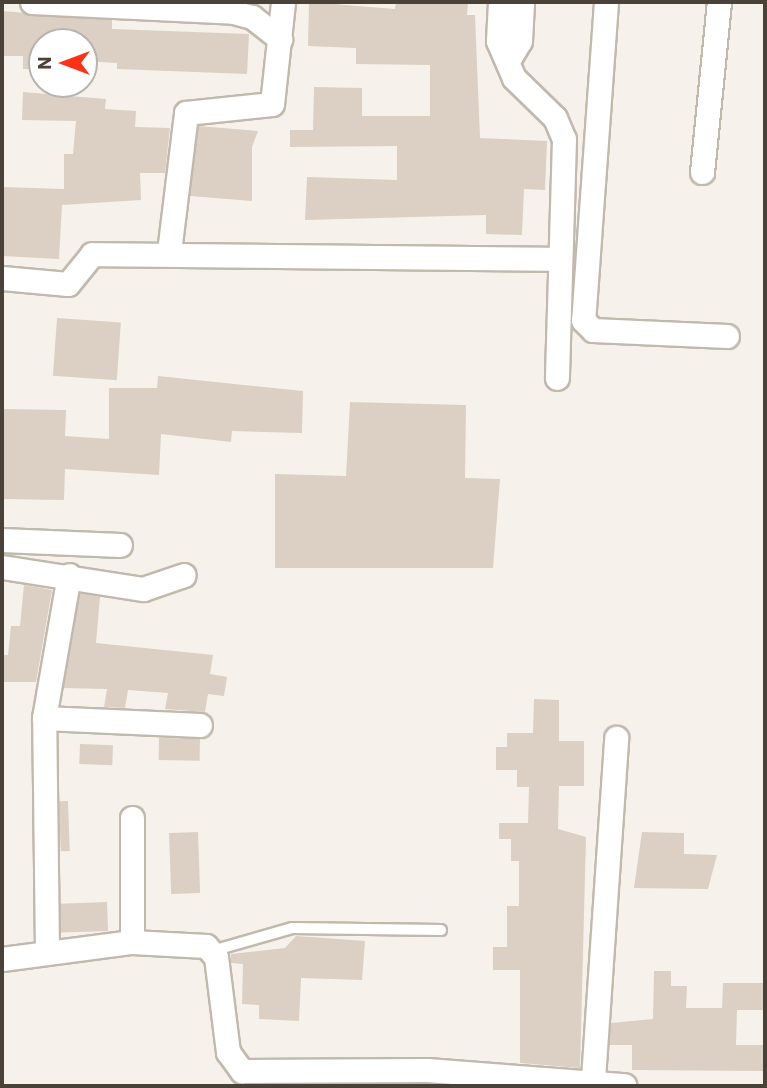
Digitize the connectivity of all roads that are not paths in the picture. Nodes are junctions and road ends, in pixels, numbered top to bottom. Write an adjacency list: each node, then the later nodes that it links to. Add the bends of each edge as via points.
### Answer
1 (32, 2): 7 (street, via 233,12 252,17)
2 (283, 2): 7 (street)
3 (500, 2): 8 (street, via 498,41)
4 (522, 2): 8 (street, via 520,41)
5 (606, 2): 13 (street, via 583,320 593,330)
6 (719, 2): 9 (street)
7 (280, 39): 10 (street, via 272,104 186,113)
8 (509, 59): 11 (street, via 519,85 555,118 564,139)
9 (702, 172)
10 (169, 252): 11 (street); 12 (street, via 88,255 68,284)
11 (559, 258): 14 (street)
12 (2, 278)
13 (726, 336)
14 (557, 378)
15 (2, 540): 16 (street)
16 (120, 545)
17 (2, 567): 18 (street)
18 (69, 575): 19 (street, via 143,589); 20 (street)
19 (184, 575)
20 (44, 718): 21 (street); 26 (street)
21 (200, 725)
22 (616, 738): 29 (street)
23 (132, 818): 25 (street)
24 (440, 930): 27 (lane, via 292,928)
25 (132, 942): 26 (street); 27 (street)
26 (47, 950): 28 (street)
27 (212, 951): 29 (street, via 228,1052 242,1071)
28 (2, 959)
29 (593, 1079): 30 (street)
30 (627, 1086)

